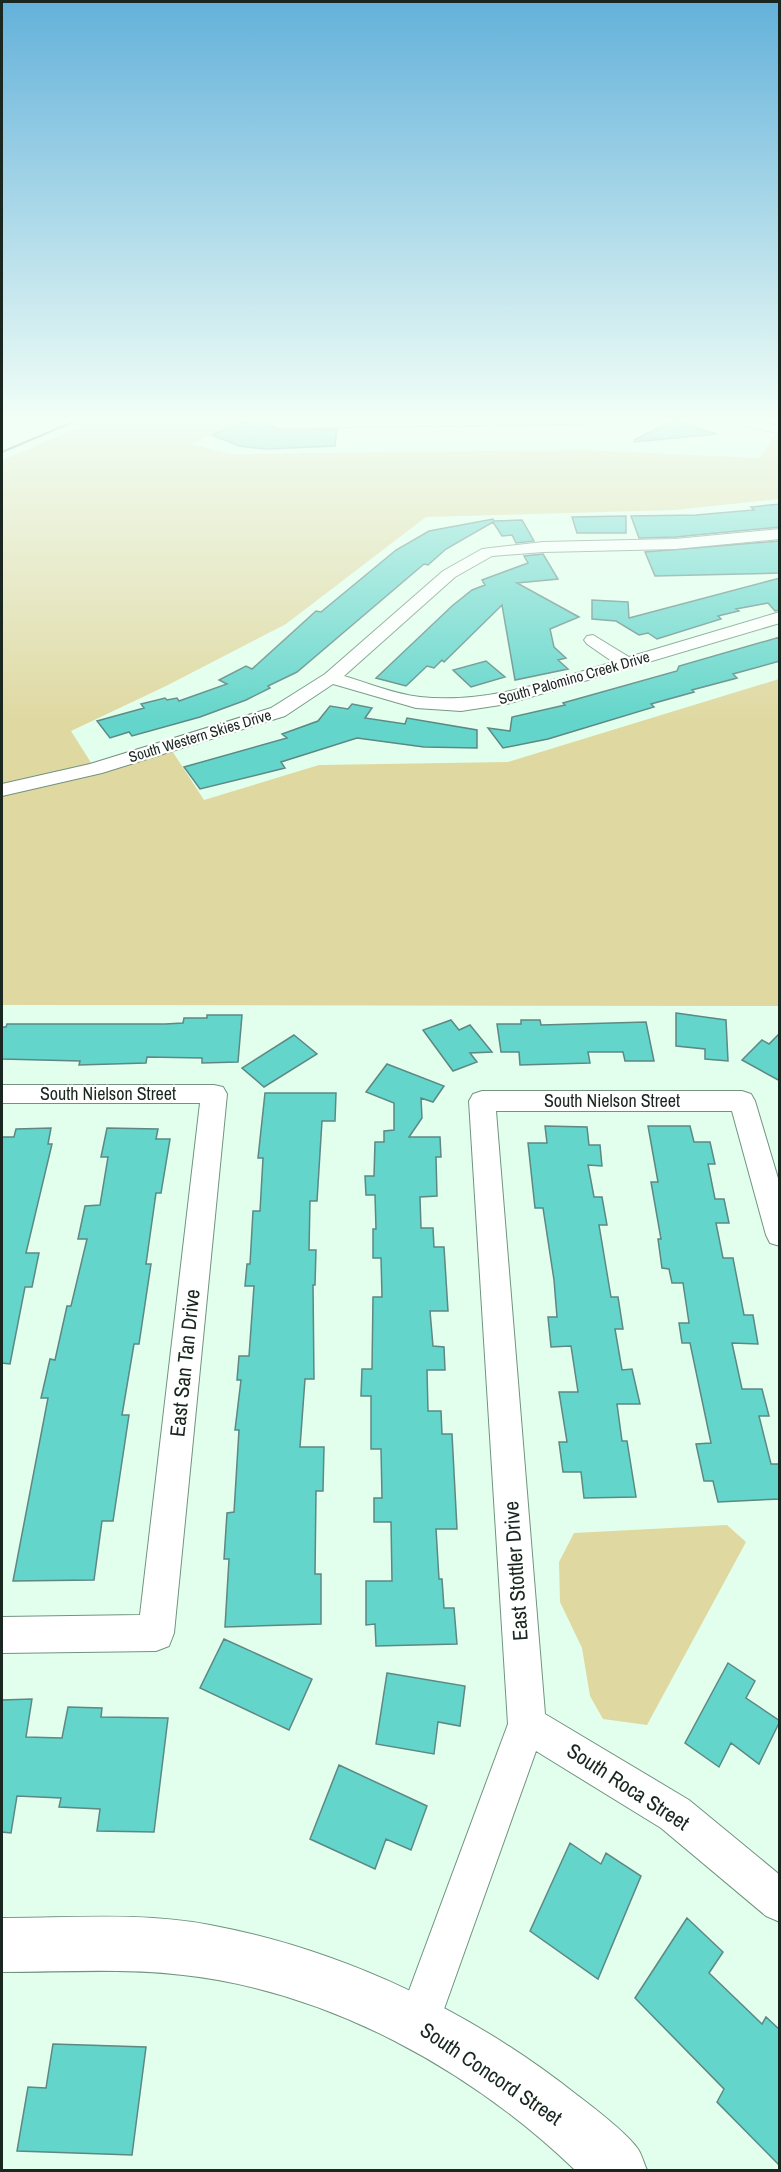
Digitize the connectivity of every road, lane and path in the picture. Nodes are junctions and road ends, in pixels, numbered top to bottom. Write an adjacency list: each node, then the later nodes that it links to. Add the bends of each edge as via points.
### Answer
1 (780, 534): 5 (street, South Western Skies Drive, via 675,544 488,552 449,574)
2 (780, 617): 4 (street, South Palomino Creek Drive)
3 (593, 640): 4 (street)
4 (627, 663): 5 (street, South Palomino Creek Drive, via 507,699 461,705 416,702)
5 (331, 678): 6 (street, South Western Skies Drive, via 278,712 95,769)
6 (2, 790)
7 (2, 1094): 8 (street, South Nielson Street)
8 (214, 1094): 11 (street, East San Tan Drive, via 156,1633)
9 (482, 1101): 10 (street, South Nielson Street, via 742,1101); 12 (street, East Stottler Drive)
10 (780, 1236)
11 (2, 1635)
12 (527, 1724): 13 (street, South Roca Street, via 675,1814); 15 (street, East Stottler Drive)
13 (780, 1902)
14 (2, 1945): 15 (street, South Concord Street, via 161,1946 211,1952 326,1982)
15 (418, 2023): 16 (street, South Concord Street, via 541,2104)
16 (617, 2170)

